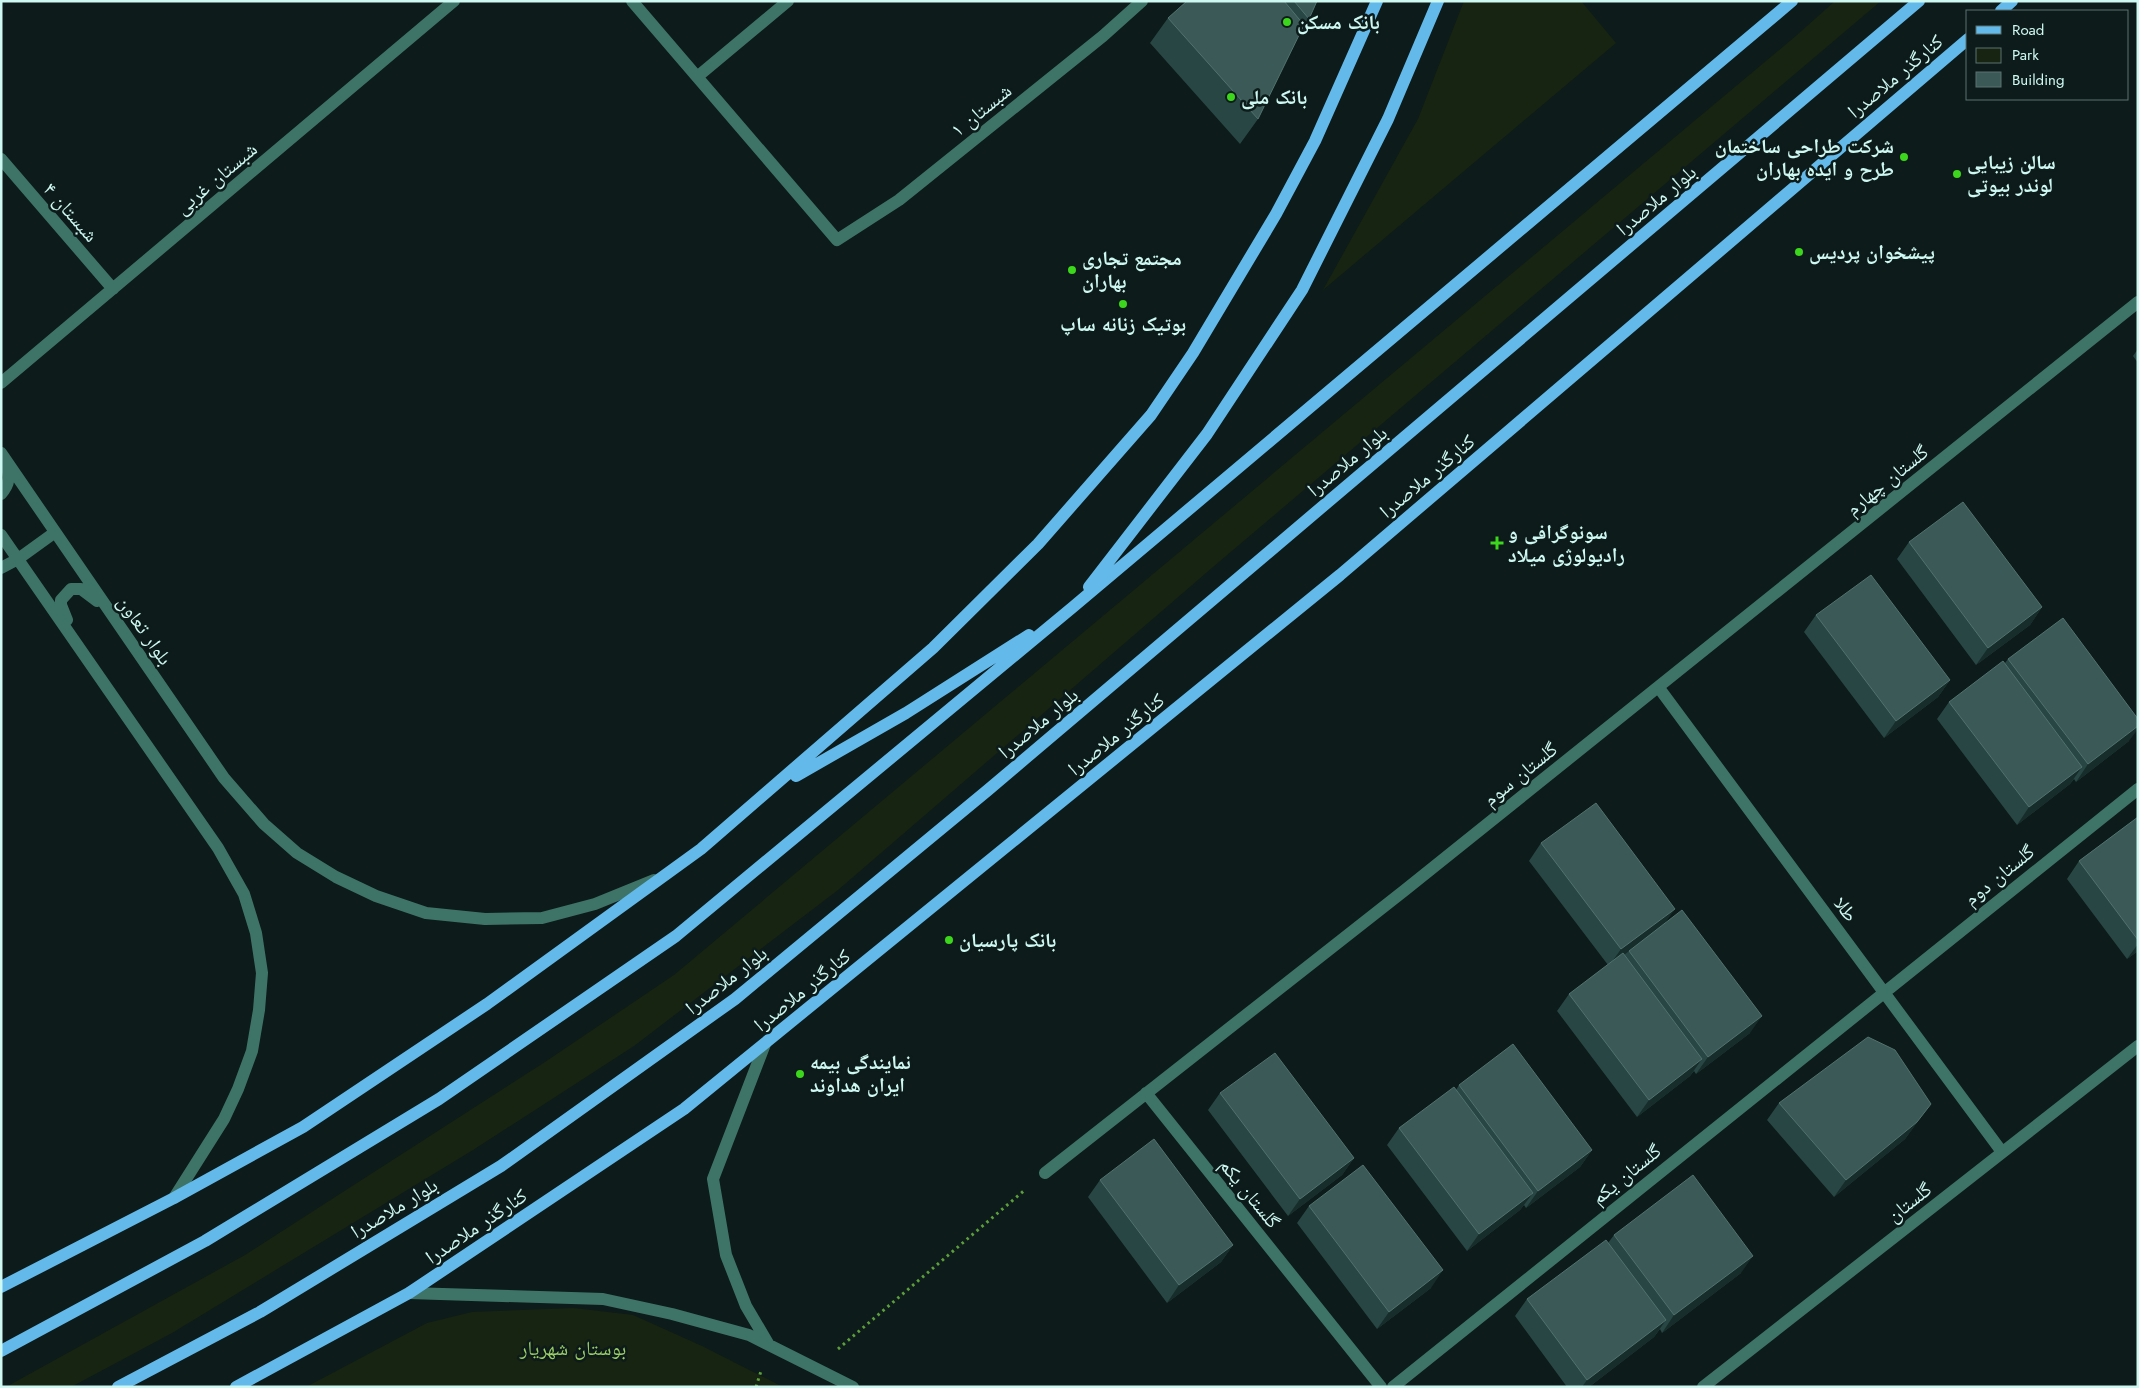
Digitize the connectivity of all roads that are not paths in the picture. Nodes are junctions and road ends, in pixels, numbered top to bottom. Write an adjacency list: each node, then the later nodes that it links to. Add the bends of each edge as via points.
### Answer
1 (454, 1): 14 (street, شبستان غربی)
2 (632, 1): 12 (street)
3 (788, 1): 12 (street)
4 (1142, 1): 12 (street, شبستان ۱, via 899,200 837,240)
5 (1377, 1): 28 (main road, via 1314,141 1276,214 1193,353 1151,414 1038,544 994,589 933,648)
6 (1438, 1): 23 (main road, via 1388,119 1302,290 1207,434)
7 (1792, 1): 23 (main road)
8 (1919, 1): 41 (main road, بلوار ملاصدرا, via 988,790 735,999 501,1166 260,1312)
9 (2012, 1): 10 (main road)
10 (2001, 10)
11 (1966, 41): 31 (main road, کنارگذر ملاصدرا, via 1340,575)
12 (697, 77)
13 (1, 159): 14 (street, شبستان ۴)
14 (112, 289): 16 (street, شبستان غربی)
15 (2138, 302): 26 (street, گلستان چهارم)
16 (1, 383)
17 (3, 456): 18 (street, via 9,475 8,484); 19 (street, بلوار تعاون)
18 (1, 494)
19 (54, 533): 21 (street); 24 (street, بلوار تعاون)
20 (1, 535): 21 (street)
21 (18, 559): 22 (street); 25 (street)
22 (1, 568)
23 (1073, 606): 28 (main road, via 906,713); 40 (main road, via 668,941 439,1100 205,1241)
24 (126, 636): 25 (street, via 94,598 82,589 71,589 60,605); 29 (street, بلوار تعاون, via 224,778 264,824 297,852 336,877 376,896 426,913 485,919 542,918 595,904)
25 (80, 649): 36 (street, via 218,848 244,894 256,933 262,972 252,1050 224,1119)
26 (1659, 688): 30 (street, طلا); 33 (street, گلستان سوم)
27 (2138, 788): 30 (street, گلستان دوم)
28 (770, 791): 29 (main road)
29 (664, 876): 36 (main road, via 487,1004 303,1127)
30 (1884, 991): 34 (street, طلا); 45 (street, گلستان یکم)
31 (765, 1044): 38 (main road, کنارگذر ملاصدرا, via 684,1109); 39 (street, via 713,1178 726,1255 746,1306)
32 (2138, 1046): 34 (street, گلستان)
33 (1146, 1093): 35 (street, گلستان سوم); 44 (street, گلستان یکم)
34 (2002, 1152): 46 (street, گلستان)
35 (1045, 1173)
36 (174, 1198): 37 (main road)
37 (1, 1287)
38 (409, 1293): 39 (street, via 603,1299 749,1335); 42 (main road, کنارگذر ملاصدرا)
39 (769, 1346): 43 (street)
40 (1, 1352)
41 (118, 1387)
42 (236, 1387)
43 (853, 1387)
44 (1381, 1387)
45 (1393, 1387)
46 (1703, 1387)

